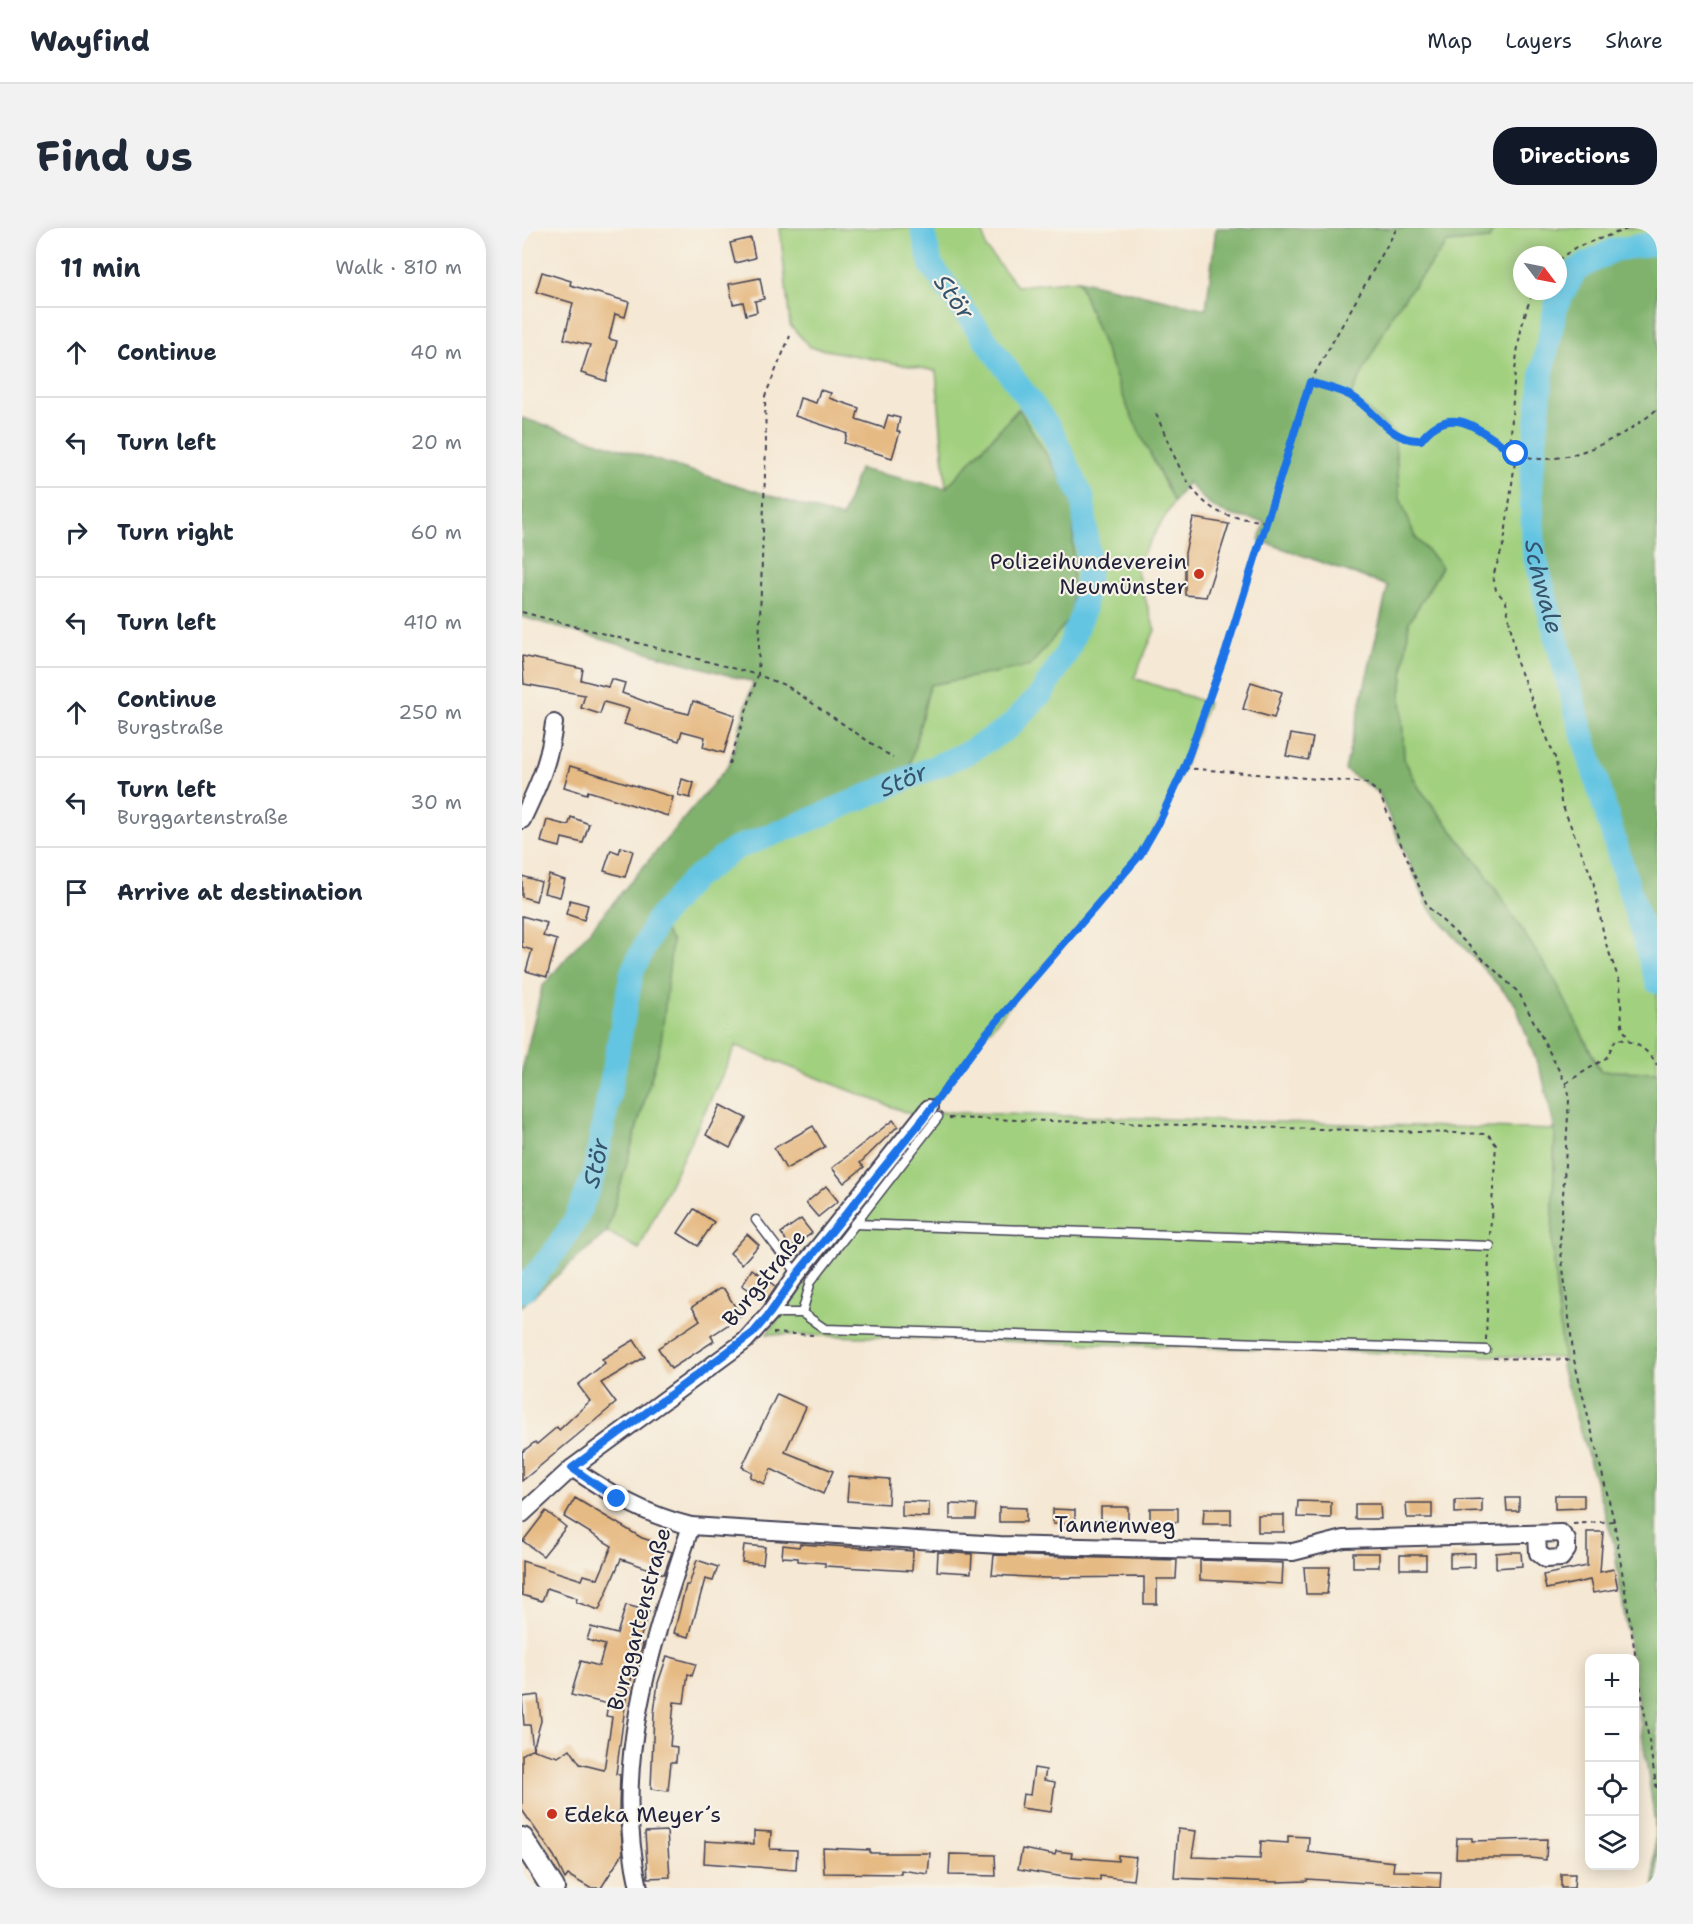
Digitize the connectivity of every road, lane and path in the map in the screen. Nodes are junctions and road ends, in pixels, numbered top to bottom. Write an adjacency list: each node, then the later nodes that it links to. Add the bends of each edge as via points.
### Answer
1 (1397, 228): 6 (path)
2 (1630, 228): 3 (path)
3 (1567, 254)
4 (1529, 300): 9 (path, via 1517,360)
5 (790, 336): 13 (path, via 765,396)
6 (1310, 382): 9 (path, via 1351,395 1394,433 1409,441 1421,440 1432,426 1450,419 1475,426); 11 (path)
7 (1657, 409): 10 (path, via 1630,429 1581,452 1545,460)
8 (1156, 414): 11 (path, via 1188,482 1208,506)
9 (1510, 450): 10 (path)
10 (1516, 454): 19 (path, via 1504,543 1493,576 1496,590 1506,602 1517,663 1556,760 1561,802 1593,880 1605,941 1620,983 1622,1025)
11 (1265, 522): 17 (path, via 1226,651)
12 (522, 612): 13 (path)
13 (758, 675): 15 (path, via 787,686); 16 (path)
14 (554, 723): 18 (street, via 548,760)
15 (893, 758)
16 (729, 765)
17 (1184, 768): 21 (path, via 1366,783 1379,793 1428,907 1519,993); 22 (path, via 1140,855 992,1028)
18 (522, 820)
19 (1628, 1040): 20 (path, via 1651,1054); 21 (path, via 1616,1039 1606,1058)
20 (1657, 1065)
21 (1566, 1084): 32 (path, via 1569,1100 1560,1243 1574,1360)
22 (933, 1113): 24 (lane); 25 (path, via 1488,1134 1496,1145); 26 (street, Burgstraße)
23 (756, 1220): 26 (lane)
24 (854, 1224): 25 (lane); 28 (lane, via 811,1281)
25 (1490, 1246): 29 (path)
26 (797, 1274): 27 (street, Burgstraße)
27 (770, 1313): 28 (lane); 30 (street, Burgstraße, via 745,1341)
28 (802, 1313): 29 (lane, via 825,1329)
29 (1486, 1350)
30 (572, 1468): 31 (street, Burgstraße); 33 (street, Burggartenstraße, via 617,1499 646,1513)
31 (522, 1514)
32 (1614, 1521): 34 (path, via 1575,1523); 36 (path)
33 (691, 1526): 35 (street, Tannenweg, via 966,1543 1293,1552 1344,1539); 39 (street, Burggartenstraße, via 643,1677 635,1726 630,1769 631,1830)
34 (1561, 1533): 35 (street, Tannenweg); 35 (street, via 1567,1540 1567,1550 1561,1558 1546,1559 1538,1553)
35 (1537, 1534)
36 (1657, 1791)
37 (522, 1839): 38 (street)
38 (553, 1888)
39 (639, 1888)

